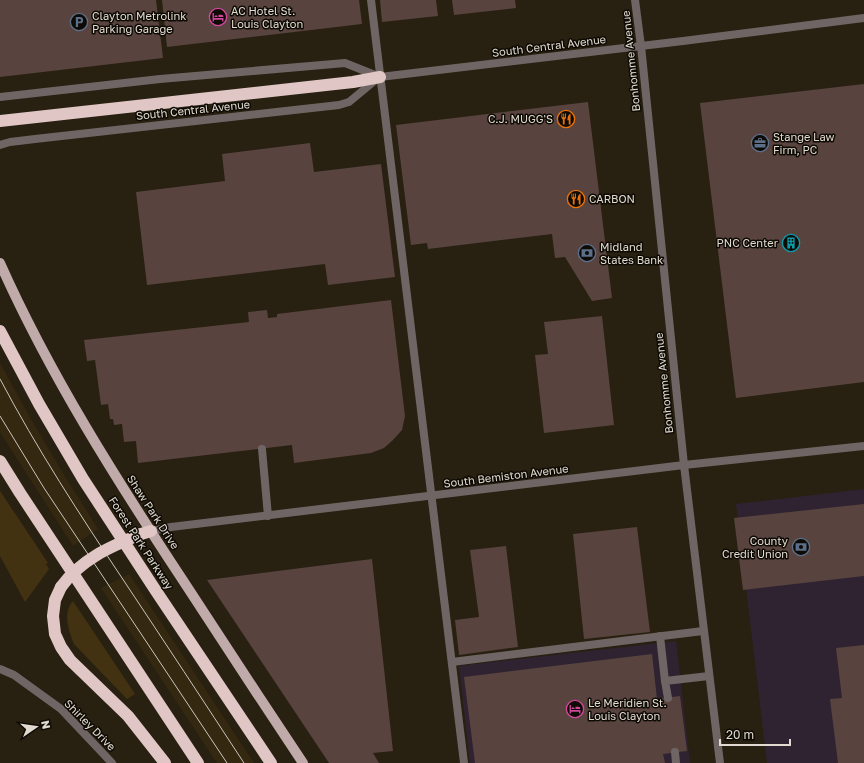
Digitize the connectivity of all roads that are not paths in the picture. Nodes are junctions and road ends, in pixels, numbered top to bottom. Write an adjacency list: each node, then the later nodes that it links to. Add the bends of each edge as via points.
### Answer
1 (370, 0): 5 (street)
2 (635, 0): 4 (street, Bonhomme Avenue)
3 (864, 18): 4 (street, South Central Avenue)
4 (641, 46): 5 (street, South Central Avenue); 14 (street, Bonhomme Avenue)
5 (380, 77): 6 (street, South Central Avenue, via 345,63 160,79); 7 (highway); 8 (street, South Central Avenue, via 349,102 339,105); 15 (street)
6 (0, 97)
7 (0, 121)
8 (0, 145)
9 (0, 263): 17 (main road, Shaw Park Drive, via 61,385)
10 (0, 331): 29 (highway, Forest Park Parkway, via 83,479)
11 (864, 446): 14 (street, South Bemiston Avenue)
12 (262, 449): 16 (street)
13 (0, 461): 28 (highway)
14 (684, 466): 15 (street, South Bemiston Avenue); 18 (street, Bonhomme Avenue)
15 (432, 496): 16 (street, South Bemiston Avenue); 20 (street)
16 (268, 516): 17 (street, South Bemiston Avenue, via 171,527)
17 (146, 533): 27 (highway, bridge, via 110,547 68,577 55,600 55,634 70,660 128,716); 30 (main road, Shaw Park Drive)
18 (703, 631): 19 (street); 22 (street, Bonhomme Avenue)
19 (660, 636): 20 (street); 23 (street)
20 (452, 662): 31 (street)
21 (0, 669): 26 (street, Shirley Drive, via 14,675 61,709)
22 (709, 676): 23 (street); 33 (street, Bonhomme Avenue)
23 (665, 681): 24 (street)
24 (668, 698)
25 (675, 752): 32 (street)
26 (112, 763)
27 (165, 763)
28 (198, 763)
29 (271, 763)
30 (303, 763)
31 (464, 763)
32 (676, 763)
33 (720, 763)

